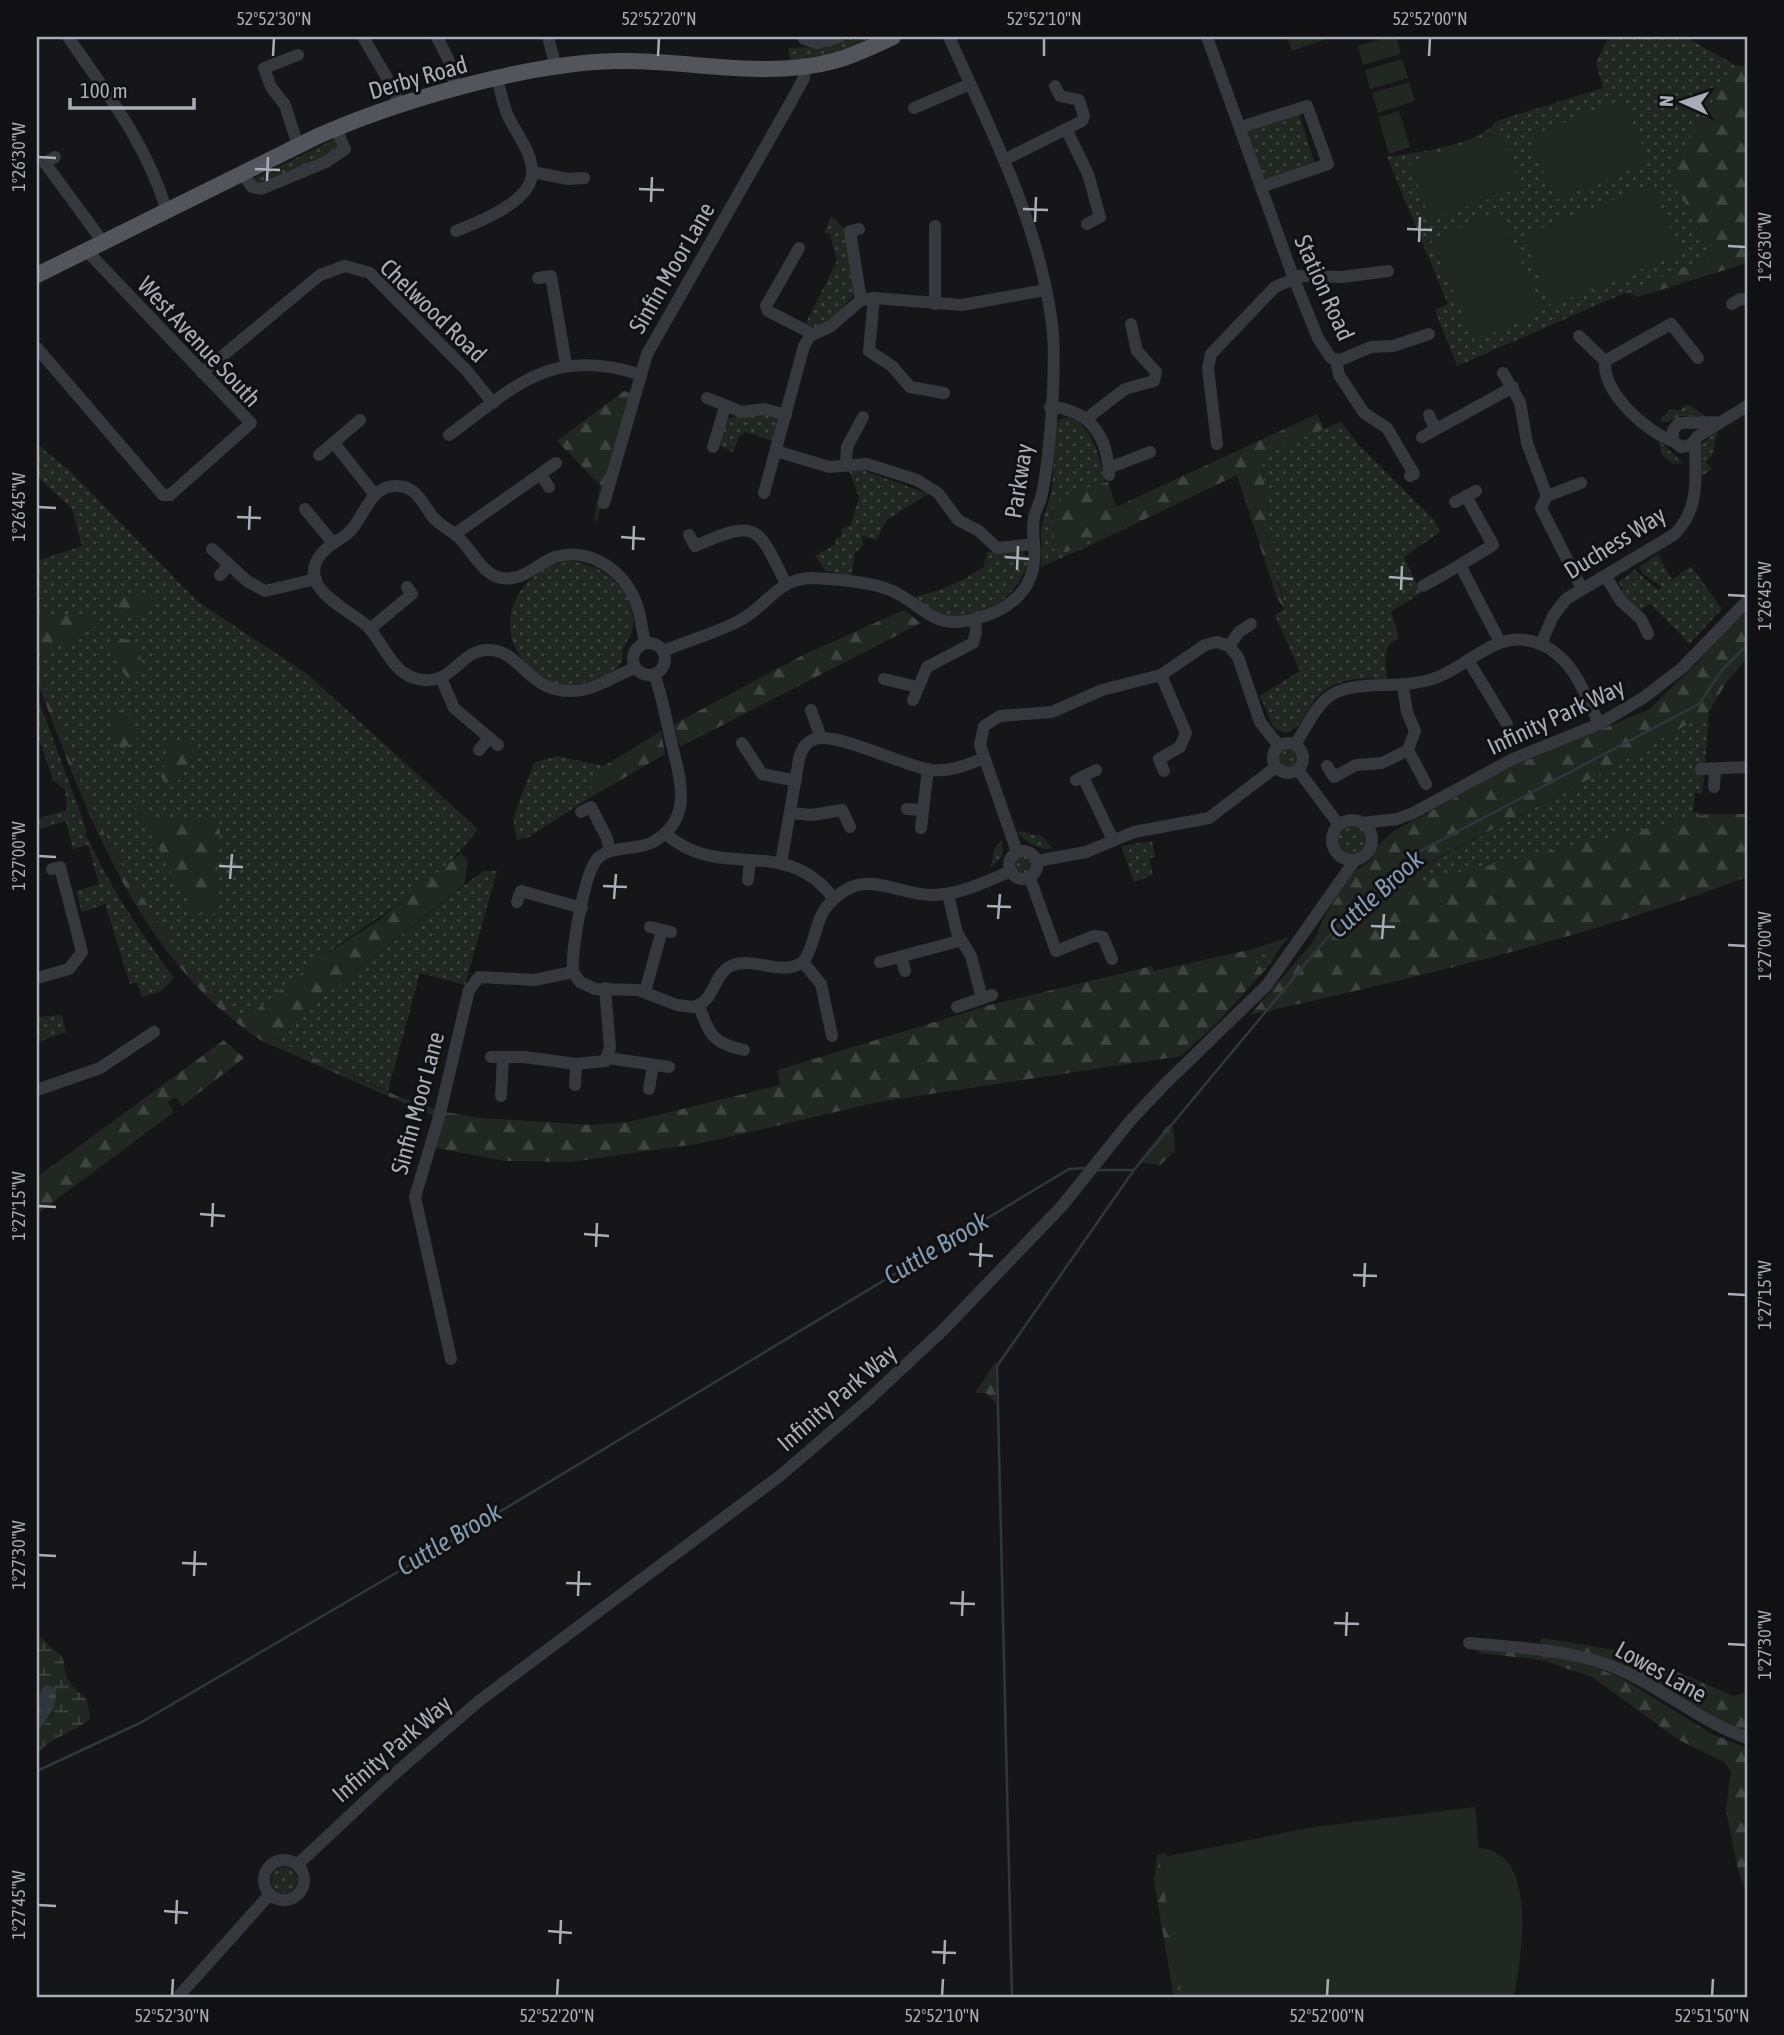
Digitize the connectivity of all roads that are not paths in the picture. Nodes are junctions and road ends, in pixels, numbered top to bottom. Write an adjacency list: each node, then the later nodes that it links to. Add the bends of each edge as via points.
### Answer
1 (68, 37): 29 (street, via 136,137 156,176)
2 (363, 37): 17 (street)
3 (438, 37): 16 (street)
4 (548, 37): 12 (street)
5 (839, 37): 9 (street, via 817,43)
6 (949, 37): 14 (street, Parkway)
7 (1207, 37): 19 (street, Station Road)
8 (887, 38): 11 (main road, Derby Road, via 834,61)
9 (804, 39)
10 (298, 55): 22 (street, via 264,68 271,87 285,104)
11 (805, 66): 12 (main road, Derby Road, via 616,61); 57 (street, Sinfin Moor Lane, via 804,78)
12 (556, 67): 13 (main road, Derby Road)
13 (498, 79): 16 (main road, Derby Road); 25 (street, via 507,113)
14 (970, 84): 18 (street); 24 (street, Parkway)
15 (1055, 86): 21 (street, via 1060,96 1079,100 1083,111 1082,121)
16 (456, 90): 17 (main road, Derby Road)
17 (399, 106): 20 (main road, Derby Road)
18 (914, 108)
19 (1241, 127): 28 (street, Station Road); 28 (street, via 1307,106 1328,164)
20 (336, 128): 22 (main road, Derby Road); 26 (street, via 345,149 326,162 261,189 252,187)
21 (1067, 131): 24 (street); 30 (street, via 1088,174 1100,217)
22 (298, 146): 26 (main road, Derby Road)
23 (55, 157): 34 (street, via 46,163)
24 (1004, 160): 41 (street, Parkway)
25 (533, 172): 27 (street); 33 (street, via 529,184 510,205)
26 (243, 174): 29 (main road, Derby Road)
27 (584, 178)
28 (1261, 187): 39 (street, Station Road)
29 (167, 212): 34 (main road, Derby Road)
30 (1087, 224)
31 (934, 226): 44 (street)
32 (859, 229): 42 (street, via 850,231)
33 (456, 231)
34 (103, 242): 36 (main road, Derby Road)
35 (799, 248): 47 (street, via 766,306)
36 (86, 250): 38 (main road, Derby Road); 55 (street, West Avenue South)
37 (1388, 271): 39 (street)
38 (37, 275)
39 (1294, 277): 52 (street, Station Road, via 1318,338); 76 (street, via 1275,287 1211,354)
40 (538, 278): 54 (street, via 558,275)
41 (1045, 290): 44 (street, via 985,303); 64 (street, Parkway, via 1053,341)
42 (868, 299): 44 (street); 47 (street); 59 (street, via 869,351 892,366 910,387)
43 (1747, 300): 45 (street)
44 (935, 304)
45 (1732, 304)
46 (1131, 324): 68 (street, via 1137,351 1156,372 1154,381 1125,389)
47 (810, 336): 65 (street)
48 (1579, 336): 53 (street)
49 (1425, 339): 52 (street, Station Road, via 1371,347)
50 (37, 348): 55 (street, West Avenue South, via 163,495 170,495 251,423)
51 (1698, 358): 53 (street, via 1669,319)
52 (1336, 360): 87 (street, via 1337,371 1364,413 1387,428 1414,474)
53 (1605, 361): 72 (street, via 1606,373 1625,407)
54 (566, 365): 57 (street, via 609,365); 61 (street, via 523,382)
55 (202, 373): 61 (street, Chelwood Road, via 320,275 345,266 370,273)
56 (1503, 373): 58 (street)
57 (639, 374): 94 (street, Sinfin Moor Lane)
58 (1513, 387): 74 (street); 92 (street)
59 (944, 393)
60 (707, 398): 63 (street)
61 (493, 403): 75 (street)
62 (1747, 405): 70 (street)
63 (725, 407): 65 (street); 80 (street)
64 (1050, 407): 68 (street, via 1073,409); 99 (street, Parkway)
65 (786, 415): 81 (street)
66 (1429, 415): 74 (street)
67 (863, 417): 85 (street, via 847,447)
68 (1086, 419): 82 (street, via 1102,442 1109,471)
69 (360, 420): 79 (street)
70 (1721, 422): 71 (street); 78 (street)
71 (1690, 424): 73 (street); 78 (street, Duchess Way)
72 (1651, 426): 73 (street); 78 (street)
73 (1674, 427): 78 (street)
74 (1435, 429): 77 (street)
75 (449, 435)
76 (1213, 437)
77 (1422, 437)
78 (1687, 442): 105 (street, Duchess Way, via 1695,473 1695,500 1681,528)
79 (334, 443): 83 (street); 91 (street)
80 (713, 447)
81 (776, 451): 85 (street, via 829,467); 90 (street)
82 (1150, 452)
83 (319, 455)
84 (556, 463): 86 (street)
85 (846, 465): 99 (street, via 867,464 929,486 958,520 997,548)
86 (541, 475): 89 (street); 96 (street)
87 (1410, 477)
88 (1580, 483): 92 (street)
89 (549, 487)
90 (764, 493)
91 (375, 495): 96 (street, via 390,487 411,489 433,518); 98 (street, via 351,531)
92 (1547, 496): 108 (street, via 1541,513)
93 (1466, 497): 102 (street, via 1493,545)
94 (604, 503)
95 (305, 509): 98 (street)
96 (455, 534): 116 (street, via 486,571 503,579 517,578 546,560 567,555 609,566 635,599)
97 (689, 535): 106 (street, via 695,546 737,529 752,531 765,544)
98 (333, 543): 104 (street, via 321,554)
99 (1034, 544): 111 (street, Parkway, via 1031,576 1023,591 1005,608)
100 (212, 549): 101 (street)
101 (229, 565): 103 (street); 104 (street, via 265,591)
102 (1460, 565): 107 (street); 115 (street)
103 (220, 575)
104 (315, 575): 113 (street, via 323,595)
105 (1605, 577): 108 (street, Duchess Way); 114 (street, via 1621,601 1646,616)
106 (786, 584): 111 (street, Parkway, via 812,578 876,586 895,592 936,620); 119 (street, Parkway, via 739,621)
107 (1423, 586)
108 (1582, 589): 117 (street, Duchess Way, via 1559,607)
109 (412, 594): 113 (street)
110 (1747, 601): 131 (street, Infinity Park Way, via 1662,684)
111 (975, 620): 127 (street, via 972,643 927,667)
112 (1251, 624): 118 (street)
113 (370, 629): 124 (street, via 407,675)
114 (1648, 634)
115 (1500, 642): 117 (street); 120 (street)
116 (645, 643): 119 (street); 121 (street, via 633,653)
117 (1541, 644): 131 (street, via 1574,673)
118 (1229, 646): 123 (street, via 1205,645); 135 (street, via 1242,666 1260,722)
119 (663, 651): 122 (street, via 663,667)
120 (1468, 660): 126 (street, via 1437,677); 130 (street, via 1502,704)
121 (635, 668): 122 (street); 124 (street, via 592,688 559,691 533,680 506,654 487,650 470,655)
122 (654, 674): 164 (street, via 683,789 678,816)
123 (1161, 675): 139 (street, via 1102,690 1052,712 996,717 981,732); 140 (street, via 1186,739)
124 (441, 678): 136 (street, via 451,703 493,742)
125 (884, 678): 127 (street)
126 (1403, 686): 134 (street, via 1351,688 1333,695 1316,710); 137 (street, via 1415,736)
127 (917, 687): 128 (street)
128 (913, 700)
129 (811, 710): 132 (street)
130 (1507, 724)
131 (1599, 724): 159 (street, Infinity Park Way, via 1513,759 1436,803)
132 (821, 738): 144 (street); 150 (street, via 801,752)
133 (742, 743): 138 (street)
134 (1295, 745): 135 (street); 147 (street, via 1303,757)
135 (1279, 746): 142 (street, via 1273,758)
136 (479, 750)
137 (1408, 750): 149 (street, via 1382,763 1356,765); 151 (street)
138 (749, 757): 141 (street); 150 (street, via 762,774)
139 (984, 758): 144 (street, via 955,768); 168 (street)
140 (1160, 760)
141 (736, 763)
142 (1276, 767): 147 (street, via 1289,773); 165 (street, via 1209,818)
143 (1747, 767): 148 (street)
144 (928, 769): 157 (street)
145 (1701, 769): 148 (street)
146 (1096, 770): 165 (street, via 1079,778)
147 (1298, 770): 161 (street)
148 (1715, 770): 152 (street)
149 (1334, 776)
150 (796, 781): 158 (street)
151 (1426, 784)
152 (1714, 787)
153 (846, 797): 156 (street)
154 (590, 807): 167 (street)
155 (906, 809): 157 (street)
156 (842, 810): 158 (street); 162 (street)
157 (922, 810): 163 (street)
158 (791, 813): 173 (street)
159 (1396, 819): 160 (street, Infinity Park Way); 166 (street, Infinity Park Way)
160 (1362, 823): 161 (street, via 1350,820); 166 (street, via 1370,830)
161 (1339, 825): 169 (street, via 1332,837)
162 (850, 827)
163 (921, 828)
164 (666, 833): 167 (street, via 638,848); 170 (street, via 700,856)
165 (1113, 840): 172 (street, via 1086,852)
166 (1372, 841): 171 (street, via 1366,854)
167 (610, 851): 182 (street, via 590,869)
168 (1017, 852): 172 (street, via 1033,854); 175 (street, via 1010,860)
169 (1335, 852): 171 (street); 178 (street, Infinity Park Way)
170 (750, 860): 173 (street); 177 (street)
171 (1355, 860): 178 (street, Infinity Park Way)
172 (1037, 861): 176 (street)
173 (782, 863): 181 (street, via 813,877)
174 (52, 869): 193 (street, via 60,867 82,952 69,969)
175 (1011, 871): 176 (street, via 1017,878); 180 (street)
176 (1030, 878): 185 (street)
177 (748, 880)
178 (1333, 889): 214 (street, Infinity Park Way, via 1267,985 1165,1084 980,1295 866,1402 729,1516 489,1693 400,1768)
179 (520, 892): 182 (street)
180 (948, 894): 181 (street, via 921,894 877,883 859,885); 184 (street)
181 (834, 899): 188 (street, via 820,919)
182 (582, 908): 192 (street)
183 (661, 930): 195 (street)
184 (959, 941): 186 (street); 199 (street, via 971,956 987,997)
185 (1056, 951): 187 (street, via 1106,932); 190 (street)
186 (901, 957): 189 (street); 191 (street)
187 (1112, 959)
188 (803, 962): 197 (street, via 821,984); 198 (street, via 783,969 730,966)
189 (880, 962)
190 (1060, 964)
191 (905, 971)
192 (573, 972): 194 (street, via 586,986); 211 (street, Sinfin Moor Lane, via 534,981 484,976 472,982 415,1197)
193 (37, 978)
194 (605, 988): 195 (street); 203 (street)
195 (645, 992): 198 (street, via 687,1007)
196 (840, 1002): 197 (street)
197 (826, 1004): 201 (street)
198 (699, 1006): 202 (street, via 714,1038 728,1053)
199 (957, 1007)
200 (153, 1032): 209 (street, via 96,1070)
201 (832, 1036)
202 (744, 1050)
203 (608, 1058): 204 (street, via 599,1064); 205 (street)
204 (576, 1064): 207 (street); 210 (street, via 497,1057)
205 (653, 1065): 206 (street); 208 (street)
206 (669, 1067)
207 (575, 1085)
208 (649, 1089)
209 (37, 1090)
210 (501, 1097)
211 (451, 1359)
212 (1469, 1643): 213 (street, Lowes Lane, via 1571,1654 1602,1663 1720,1728)
213 (1747, 1738)
214 (297, 1865): 215 (street, via 285,1860 268,1869 264,1882); 215 (street, via 303,1884 296,1895 283,1900)
215 (270, 1894): 216 (street)
216 (177, 1998)

